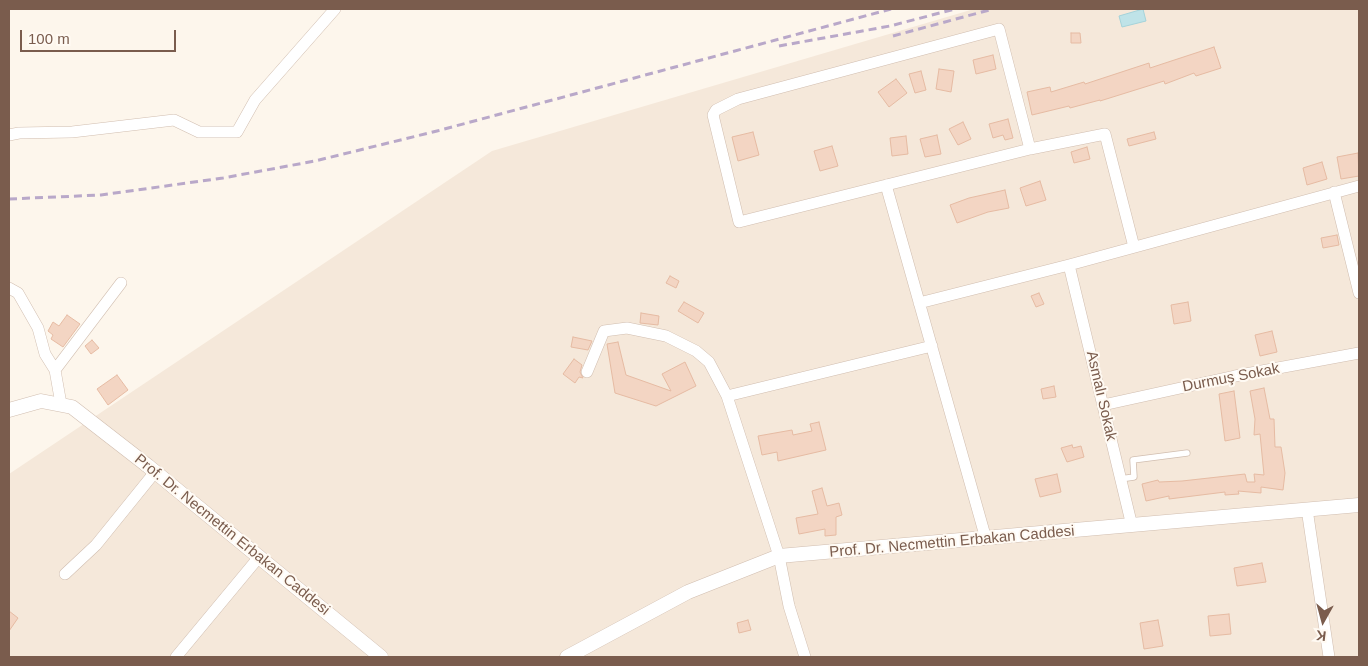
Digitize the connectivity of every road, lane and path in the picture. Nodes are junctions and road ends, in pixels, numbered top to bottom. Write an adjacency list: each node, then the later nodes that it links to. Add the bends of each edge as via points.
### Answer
1 (335, 9): 2 (street, via 255,100 237,132 198,132 174,120 72,132 19,132)
2 (9, 135)
3 (1030, 149): 4 (street); 4 (street, via 999,28 738,100 712,115 738,222); 7 (street, via 1105,134)
4 (886, 185): 12 (street)
5 (1359, 186): 6 (street)
6 (1334, 192): 7 (street); 11 (street)
7 (1134, 247): 8 (street)
8 (1070, 265): 12 (street); 19 (street, Asmalı Sokak)
9 (121, 283): 15 (street)
10 (9, 288): 15 (street, via 18,293 38,328)
11 (1359, 292)
12 (919, 303): 13 (street)
13 (932, 346): 17 (street); 27 (street)
14 (1359, 353): 19 (street, Durmuş Sokak)
15 (55, 370): 18 (street)
16 (588, 372): 17 (street, via 604,331 627,328 666,336 696,351 709,362)
17 (728, 396): 28 (street)
18 (62, 404): 20 (street, via 41,401); 22 (street, Prof. Dr. Necmettin Erbakan Caddesi, via 82,414)
19 (1103, 404): 23 (street, Asmalı Sokak)
20 (9, 410)
21 (1187, 454): 23 (lane, via 1133,460 1134,477)
22 (155, 472): 29 (street, Prof. Dr. Necmettin Erbakan Caddesi); 30 (street, via 96,546)
23 (1120, 479): 26 (street, Asmalı Sokak)
24 (1359, 505): 25 (street, Prof. Dr. Necmettin Erbakan Caddesi)
25 (1307, 509): 26 (street, Prof. Dr. Necmettin Erbakan Caddesi); 35 (street)
26 (1132, 526): 27 (street, Prof. Dr. Necmettin Erbakan Caddesi)
27 (986, 539): 28 (street, Prof. Dr. Necmettin Erbakan Caddesi)
28 (779, 556): 33 (street, Prof. Dr. Necmettin Erbakan Caddesi, via 688,592); 34 (street, via 789,606)
29 (259, 557): 31 (street); 32 (street, Prof. Dr. Necmettin Erbakan Caddesi)
30 (65, 574)
31 (176, 657)
32 (381, 657)
33 (567, 657)
34 (805, 657)
35 (1329, 657)

